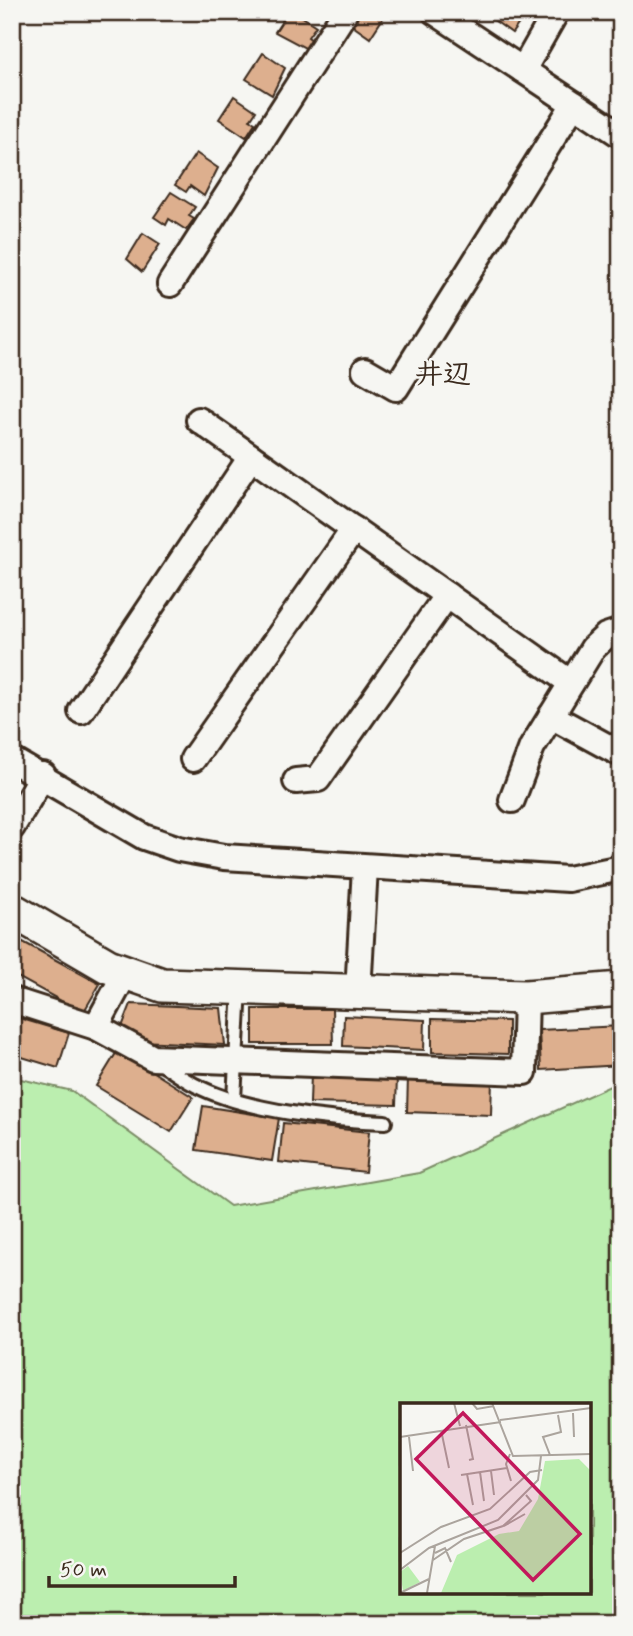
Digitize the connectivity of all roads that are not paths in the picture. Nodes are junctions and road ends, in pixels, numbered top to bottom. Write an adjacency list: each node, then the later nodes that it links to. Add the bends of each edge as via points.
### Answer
1 (345, 12): 7 (street)
2 (435, 12): 4 (street)
3 (556, 12): 4 (street)
4 (523, 70): 5 (street)
5 (574, 104): 6 (street); 8 (street, via 396,388)
6 (621, 135)
7 (170, 284)
8 (365, 370)
9 (199, 420): 10 (street)
10 (251, 457): 11 (street); 15 (street)
11 (354, 529): 12 (street); 18 (street)
12 (447, 595): 14 (street); 21 (street, via 318,779)
13 (621, 631): 14 (street, via 606,636 593,648)
14 (572, 683): 16 (street)
15 (81, 711)
16 (551, 716): 17 (street); 22 (street, via 532,747)
17 (621, 754)
18 (193, 759)
19 (12, 760): 20 (street)
20 (43, 775): 23 (street); 24 (street, via 144,837 179,849 224,857)
21 (296, 781)
22 (512, 800)
23 (12, 827)
24 (365, 867): 25 (street, via 568,879); 30 (street)
25 (621, 868)
26 (12, 910): 27 (street)
27 (126, 972): 28 (street, via 162,985); 33 (street)
28 (240, 988): 30 (street); 35 (lane)
29 (621, 989): 31 (street)
30 (358, 992): 31 (street)
31 (526, 998): 35 (street, via 524,1072)
32 (12, 1000): 33 (street)
33 (96, 1027): 34 (street)
34 (153, 1058): 35 (street); 36 (lane, via 196,1086)
35 (235, 1061): 36 (lane)
36 (234, 1099): 37 (lane, via 324,1119)
37 (386, 1122)

